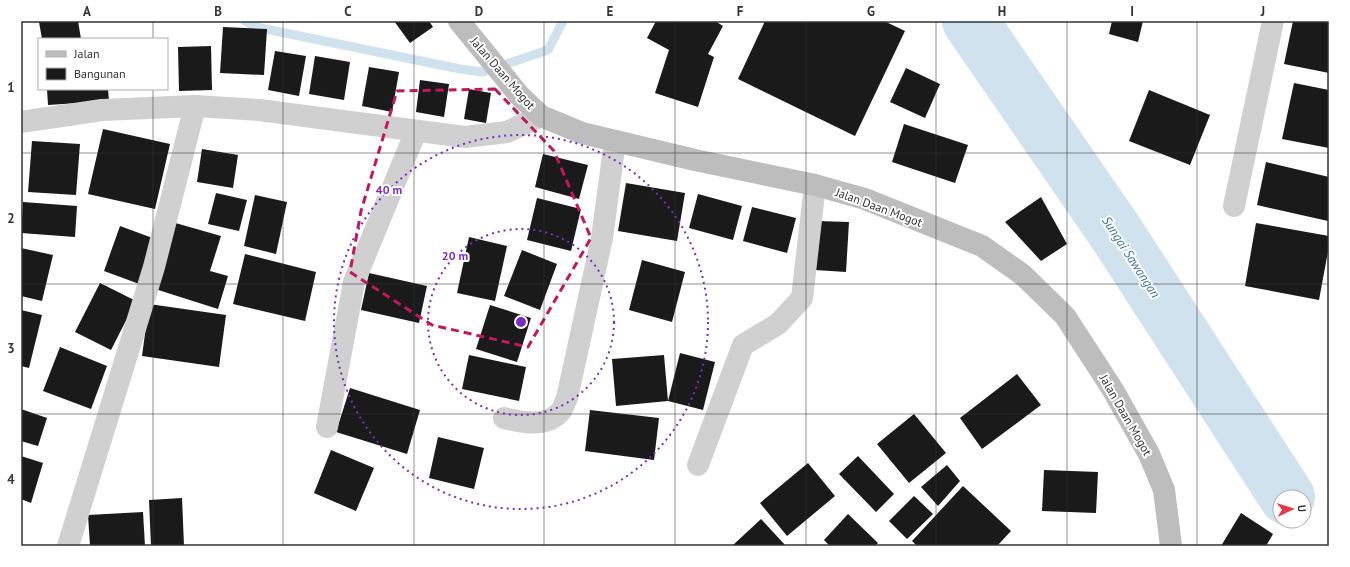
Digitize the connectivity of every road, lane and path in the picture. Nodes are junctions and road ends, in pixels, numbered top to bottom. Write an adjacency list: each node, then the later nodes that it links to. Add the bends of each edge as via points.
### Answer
1 (459, 21): 4 (main road, Jalan Daan Mogot, via 487,57)
2 (1273, 21): 9 (street)
3 (195, 106): 5 (street, via 102,110); 6 (street, via 259,110); 13 (street, via 154,267)
4 (541, 116): 6 (street, via 507,132 493,134 465,137); 7 (main road, Jalan Daan Mogot, via 582,133)
5 (21, 122)
6 (416, 131): 11 (street, via 354,282)
7 (616, 141): 8 (main road, Jalan Daan Mogot); 10 (street, via 602,238 567,398 560,412 540,422 526,423)
8 (815, 184): 12 (street, via 802,298 778,324 743,345); 14 (main road, Jalan Daan Mogot, via 865,199 982,246 1023,275 1065,316 1113,390 1149,454 1164,490)
9 (1234, 206)
10 (504, 418)
11 (327, 427)
12 (698, 465)
13 (68, 546)
14 (1171, 546)

